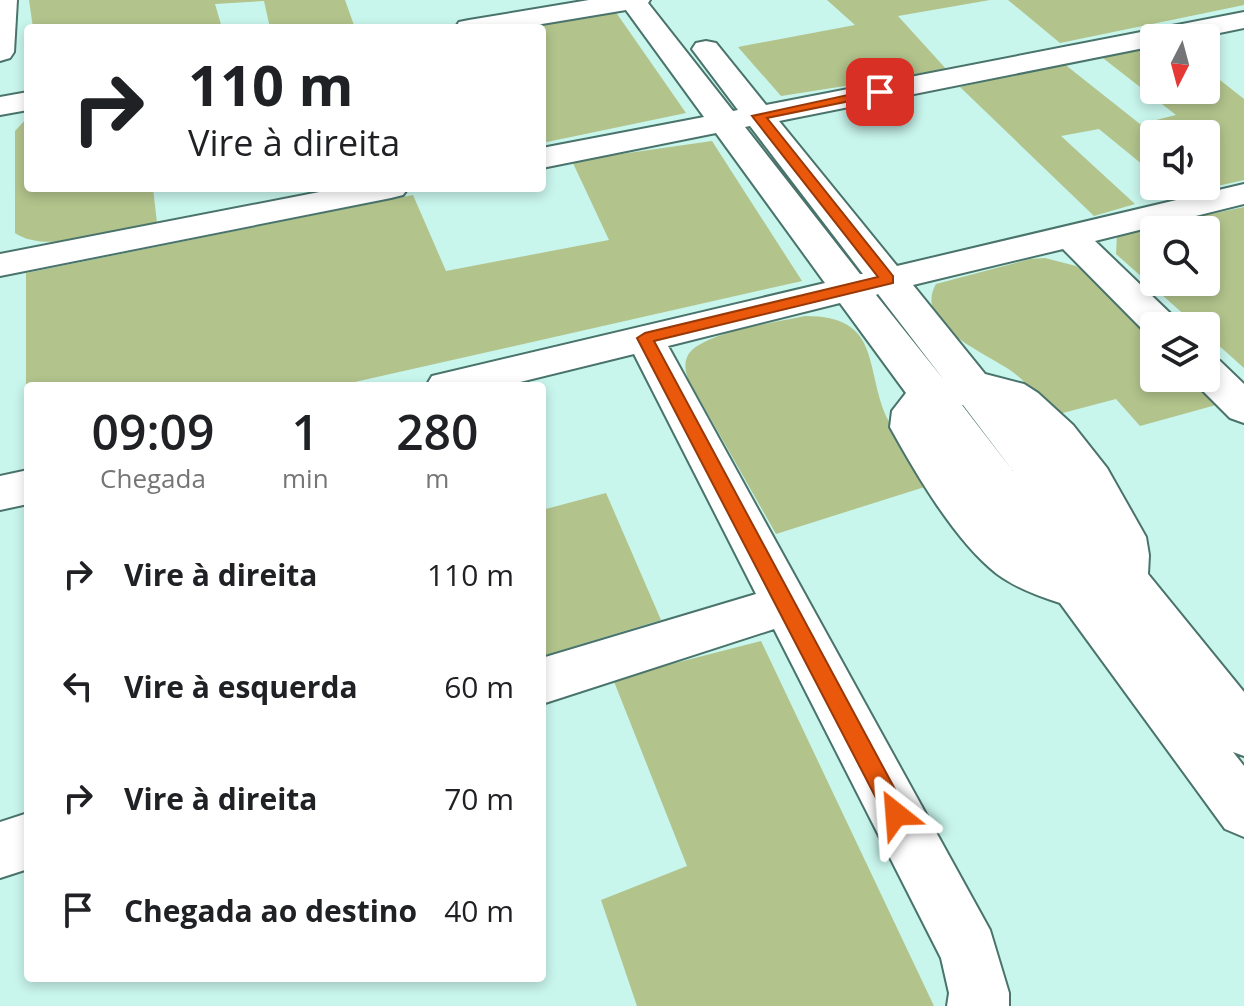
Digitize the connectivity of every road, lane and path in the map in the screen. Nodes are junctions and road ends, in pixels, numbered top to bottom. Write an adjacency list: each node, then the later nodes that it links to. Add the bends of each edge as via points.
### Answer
1 (4, 0): 6 (street)
2 (634, 0): 5 (street); 9 (street)
3 (668, 0): 9 (street)
4 (1244, 20): 9 (street)
5 (493, 24)
6 (0, 52)
7 (24, 102): 8 (street)
8 (0, 106)
9 (742, 119): 10 (street); 15 (street)
10 (546, 157)
11 (371, 192): 14 (street)
12 (1244, 194): 13 (street)
13 (1070, 236): 15 (street); 16 (street)
14 (0, 265)
15 (869, 284): 17 (street); 20 (street)
16 (1147, 312)
17 (645, 338): 18 (street); 24 (street)
18 (463, 382)
19 (1220, 385): 21 (street)
20 (953, 393): 26 (street, via 1000,391 1035,410 1072,455 1123,534 1128,555 1124,579); 27 (street, via 923,400 911,412 911,427 1011,558 1077,590)
21 (1244, 408)
22 (24, 488): 23 (street)
23 (0, 493)
24 (786, 605): 25 (street); 30 (street, via 969,951)
25 (546, 680)
26 (1244, 732)
27 (1244, 810)
28 (24, 842): 29 (street)
29 (0, 850)
30 (978, 1006)

